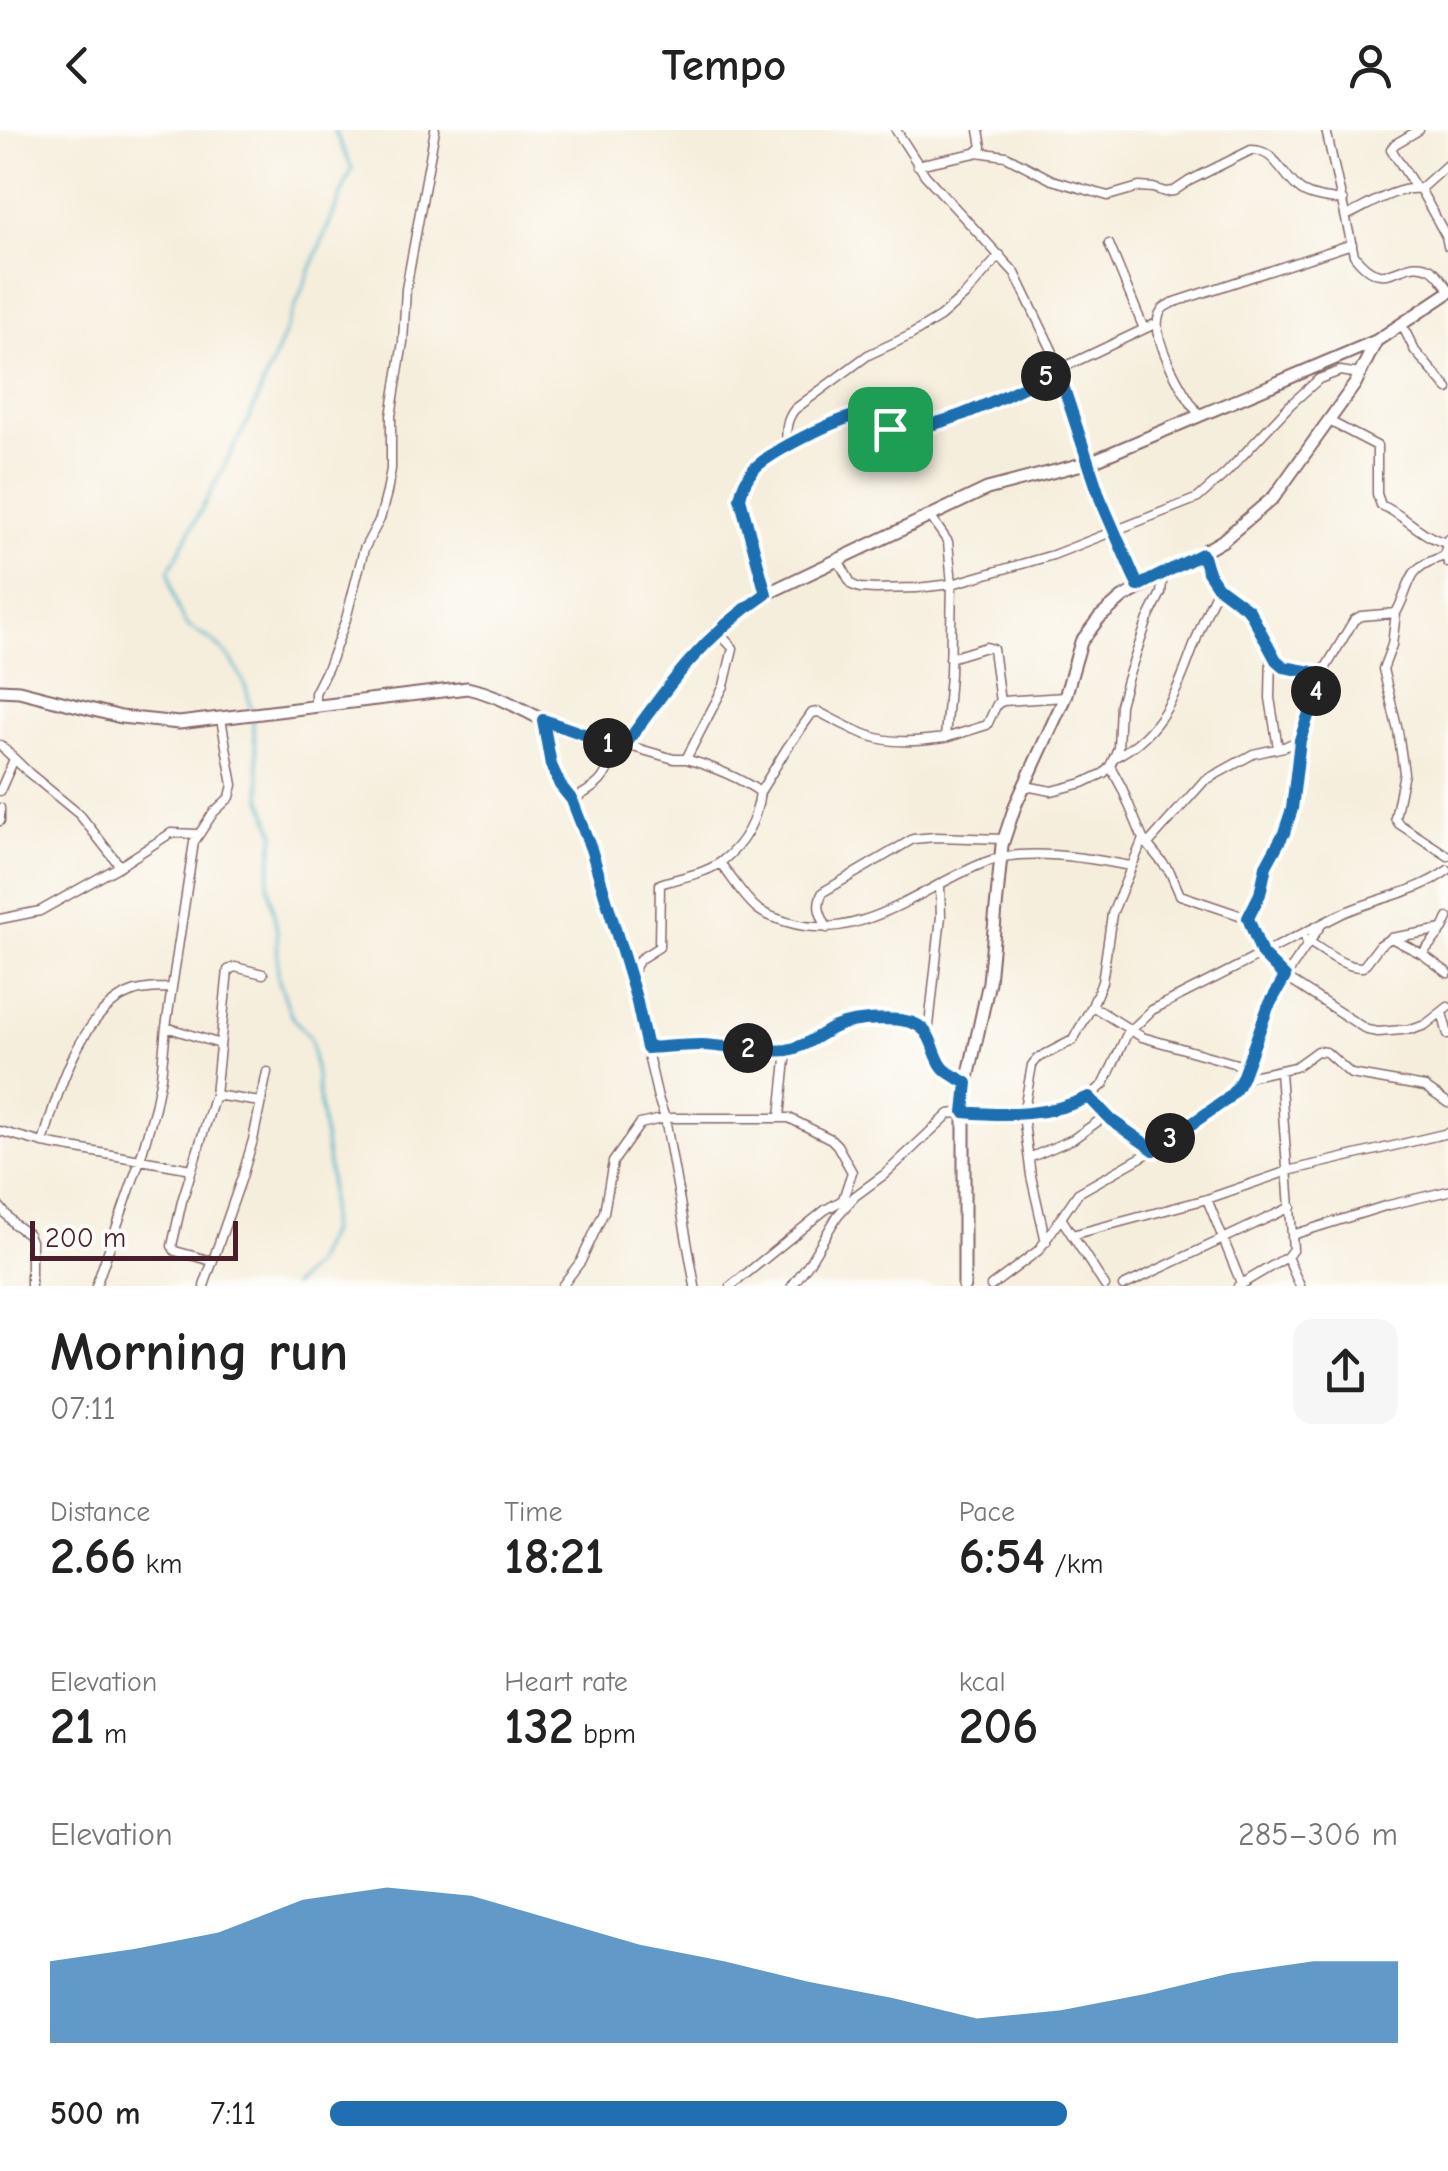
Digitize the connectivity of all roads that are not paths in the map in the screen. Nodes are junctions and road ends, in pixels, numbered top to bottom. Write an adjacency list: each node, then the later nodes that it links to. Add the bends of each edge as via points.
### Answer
1 (435, 130): 47 (street, via 406,289 387,492)
2 (896, 130): 8 (street)
3 (978, 130): 6 (street)
4 (1326, 130): 10 (street)
5 (1418, 130): 9 (street, via 1392,150)
6 (977, 152): 8 (street); 10 (street, via 998,153 1052,180 1108,196 1140,187 1174,191 1262,150 1306,194)
7 (1448, 164): 9 (street)
8 (918, 165): 15 (street)
9 (1418, 189): 11 (street); 14 (street)
10 (1343, 201): 11 (street)
11 (1346, 216): 13 (street)
12 (1109, 244): 19 (street)
13 (1352, 244): 16 (street, via 1373,274 1419,266); 17 (street, via 1172,303)
14 (1448, 246)
15 (1000, 255): 21 (street, via 1015,273); 26 (street, via 940,316 868,355 795,409 786,427)
16 (1447, 286): 18 (street)
17 (1158, 323): 19 (street); 24 (street, via 1174,372)
18 (1402, 325): 20 (street); 23 (street)
19 (1144, 329): 21 (street)
20 (1376, 341): 22 (street); 24 (street)
21 (1058, 370): 26 (street, via 914,430 884,427 864,412); 27 (street)
22 (1360, 374): 25 (street); 29 (street, via 1340,371 1319,379 1198,498)
23 (1448, 389)
24 (1200, 416): 27 (street)
25 (1330, 421): 30 (street, via 1377,446 1381,505); 31 (street, via 1274,497)
26 (787, 448): 38 (street, via 756,467 740,498)
27 (1090, 462): 28 (street, via 1005,483); 29 (street)
28 (930, 516): 32 (street); 35 (street, via 948,542)
29 (1115, 532): 35 (street); 36 (street)
30 (1447, 541): 33 (street)
31 (1202, 554): 34 (street); 37 (street)
32 (838, 560): 35 (street, via 860,588); 38 (street)
33 (1447, 560): 39 (street, via 1418,566)
34 (1158, 576): 36 (street); 55 (street, via 1161,593 1120,705)
35 (952, 584): 42 (street)
36 (1138, 586): 45 (street, via 1082,642)
37 (1218, 587): 41 (street, via 1249,610); 55 (street, via 1164,714 1140,742)
38 (766, 594): 40 (street)
39 (1396, 613): 43 (street, via 1358,617); 68 (street, via 1383,670 1404,773 1396,818)
40 (718, 630): 52 (street); 57 (street, via 734,648 728,675)
41 (1271, 652): 43 (street, via 1284,667); 54 (street)
42 (950, 658): 46 (street, via 994,650); 50 (street)
43 (1322, 674): 51 (street)
44 (0, 690): 48 (street, via 121,717)
45 (1065, 697): 46 (street); 59 (street)
46 (1000, 702): 50 (street, via 987,725)
47 (315, 707): 48 (street); 49 (street, via 467,688)
48 (221, 719): 65 (street, via 234,785)
49 (543, 720): 52 (street); 62 (street, via 551,765)
50 (945, 738): 61 (street, via 877,740 812,714)
51 (1300, 740): 54 (street); 75 (street, via 1292,809)
52 (622, 745): 57 (street); 62 (street, via 604,779)
53 (0, 746): 56 (street)
54 (1278, 748): 67 (street, via 1253,754 1201,784)
55 (1116, 756): 58 (street)
56 (14, 759): 60 (street); 71 (street, via 80,814)
57 (686, 760): 61 (street)
58 (1110, 766): 59 (street, via 1083,783 1052,790); 67 (street)
59 (1025, 786): 66 (street)
60 (0, 790)
61 (760, 792): 70 (street, via 753,823)
62 (572, 800): 89 (street)
63 (0, 808): 64 (street)
64 (0, 821)
65 (198, 834): 71 (street, via 171,833); 90 (street)
66 (1004, 839): 69 (street); 79 (street, via 913,839 823,892 818,910)
67 (1145, 842): 72 (street); 75 (street, via 1182,897)
68 (1448, 856)
69 (1001, 858): 72 (street, via 1055,856); 74 (street); 104 (street, via 989,982)
70 (720, 863): 79 (street, via 762,912); 89 (street, via 660,884 659,947 640,959)
71 (120, 866): 77 (street, via 40,911)
72 (1130, 866): 91 (street)
73 (1448, 870): 78 (street)
74 (940, 886): 79 (street); 95 (street)
75 (1248, 918): 84 (street)
76 (1448, 918): 80 (street)
77 (0, 919)
78 (1322, 924): 81 (street); 83 (street)
79 (827, 928)
80 (1443, 929): 82 (street); 85 (street)
81 (1297, 936): 83 (street); 84 (street)
82 (1391, 938): 83 (street, via 1359,969); 85 (street)
83 (1309, 942): 88 (street)
84 (1262, 954): 88 (street); 94 (street, via 1152,1010)
85 (1422, 954): 86 (street)
86 (1448, 973)
87 (263, 974): 97 (street, via 228,970)
88 (1285, 977): 92 (street, via 1378,1032 1414,1030); 100 (street)
89 (629, 978): 98 (street)
90 (172, 988): 93 (street); 116 (street, via 124,996 88,1031)
91 (1092, 1006): 94 (street); 110 (street, via 1073,1040 1034,1060)
92 (1445, 1010): 96 (street)
93 (166, 1027): 97 (street); 119 (street)
94 (1130, 1030): 100 (street); 106 (street, via 1104,1084)
95 (928, 1035): 99 (street, via 908,1021 878,1020 834,1028); 104 (street, via 940,1064)
96 (1448, 1035)
97 (220, 1044): 105 (street)
98 (647, 1048): 99 (street); 113 (street)
99 (787, 1050): 112 (street)
100 (1246, 1066): 103 (street)
101 (267, 1072): 107 (street)
102 (1280, 1072): 103 (street); 108 (street, via 1326,1052 1351,1074 1425,1088); 121 (street)
103 (1242, 1078): 117 (street, via 1226,1100)
104 (967, 1083): 109 (street)
105 (215, 1094): 107 (street); 120 (street)
106 (1089, 1097): 110 (street); 111 (street)
107 (260, 1102): 134 (street)
108 (1448, 1103)
109 (964, 1112): 110 (street); 123 (street, via 949,1114); 144 (street)
110 (1024, 1115): 118 (street)
111 (1107, 1115): 117 (street); 118 (street)
112 (780, 1117): 113 (street); 124 (street, via 837,1144 852,1172)
113 (665, 1118): 140 (street, via 640,1124 613,1162 598,1228); 141 (street)
114 (0, 1131): 116 (street)
115 (1448, 1133): 121 (street)
116 (42, 1142): 119 (street)
117 (1154, 1150): 128 (street, via 1078,1192)
118 (1029, 1158): 132 (street)
119 (140, 1160): 120 (street); 138 (street)
120 (192, 1169): 134 (street, via 172,1246)
121 (1288, 1170): 125 (street); 127 (street)
122 (1448, 1190): 130 (street)
123 (855, 1196): 124 (street); 143 (street)
124 (843, 1199): 142 (street)
125 (1207, 1199): 129 (street); 131 (street)
126 (0, 1207): 137 (street, via 31,1241)
127 (1291, 1207): 130 (street); 131 (street)
128 (1061, 1218): 129 (street); 132 (street)
129 (1072, 1235): 135 (street)
130 (1292, 1235): 133 (street)
131 (1223, 1240): 136 (street); 146 (street)
132 (1046, 1242): 145 (street)
133 (1287, 1257): 136 (street); 147 (street)
134 (212, 1261): 139 (street)
135 (1102, 1285)
136 (1239, 1285)
137 (31, 1286)
138 (96, 1286)
139 (204, 1286)
140 (562, 1286)
141 (695, 1286)
142 (731, 1286)
143 (792, 1286)
144 (964, 1286)
145 (991, 1286)
146 (1123, 1286)
147 (1300, 1286)

